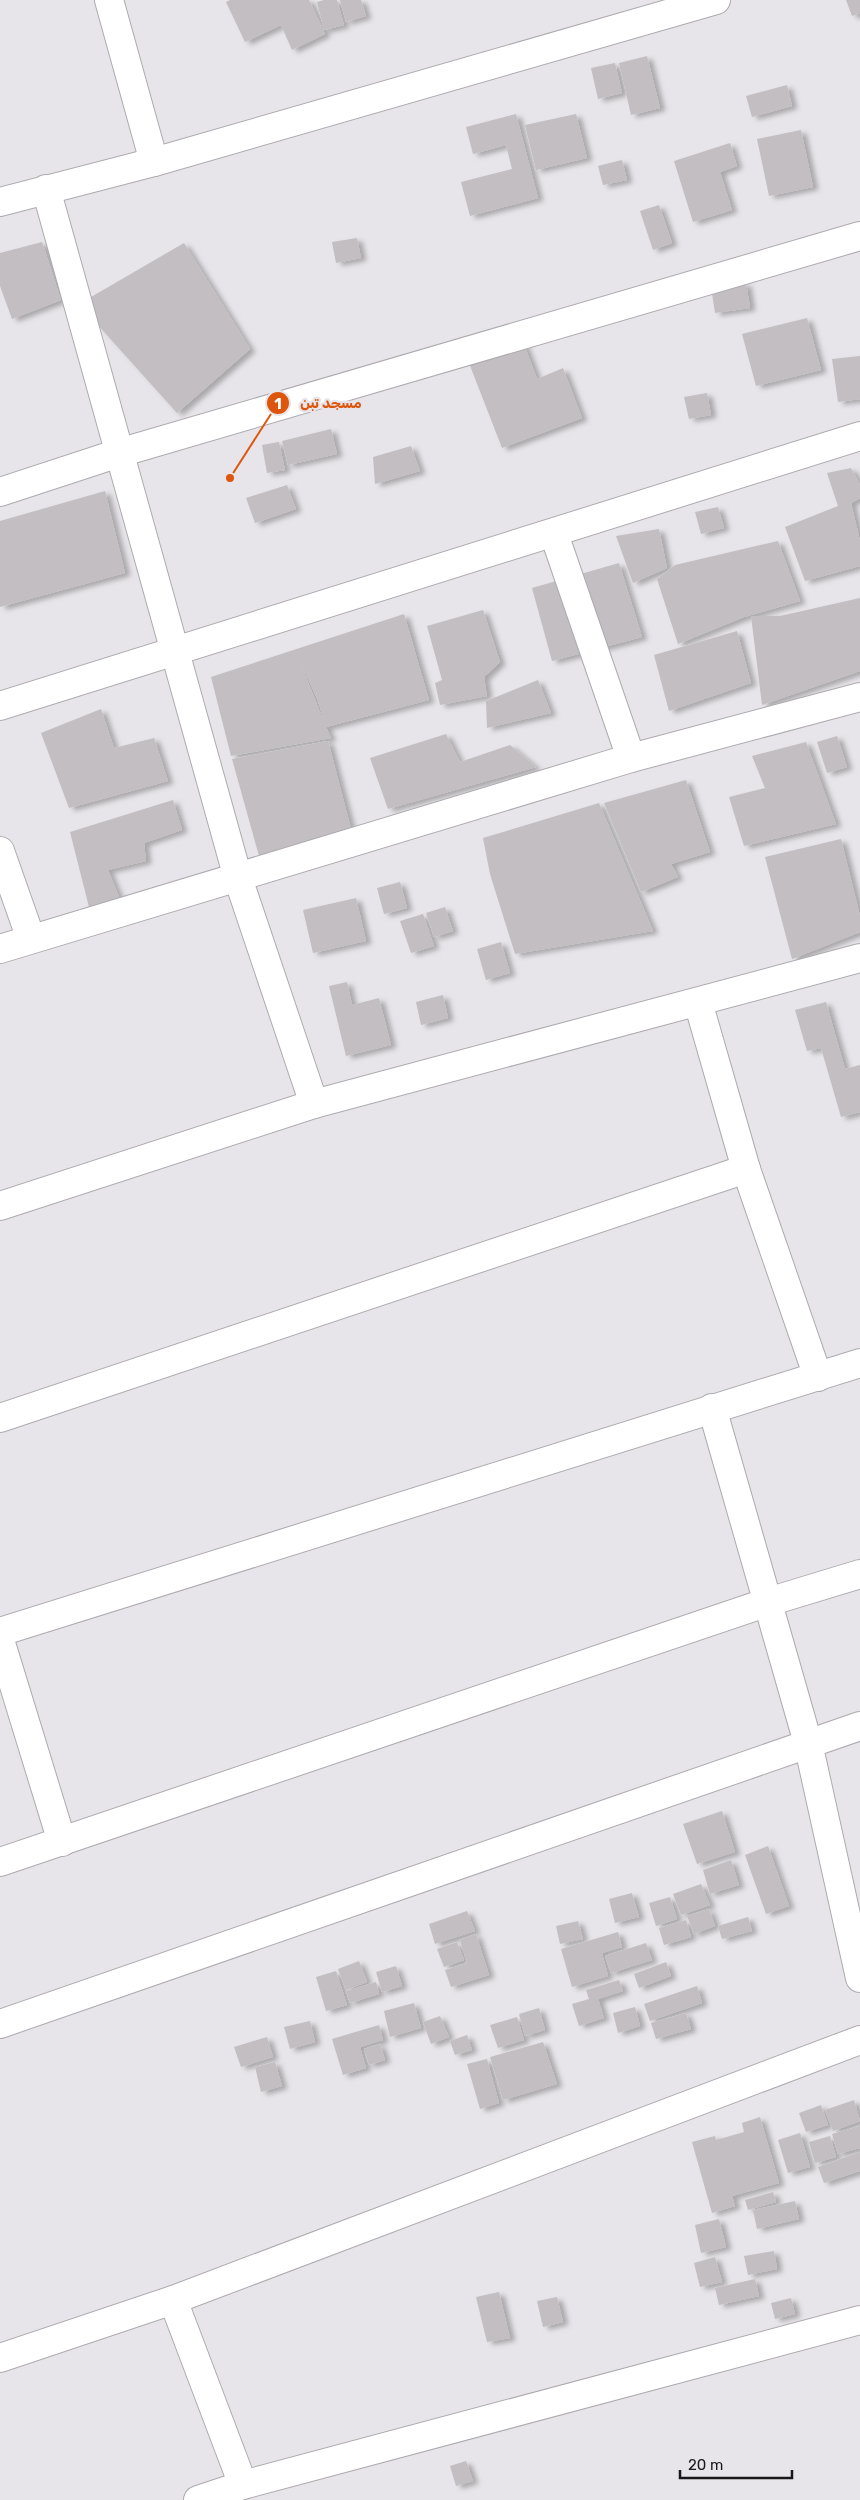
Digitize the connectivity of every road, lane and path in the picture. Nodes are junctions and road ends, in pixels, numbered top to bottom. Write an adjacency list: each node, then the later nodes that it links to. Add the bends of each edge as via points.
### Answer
1 (109, 0): 3 (street)
2 (716, 0): 3 (street)
3 (154, 162): 4 (street)
4 (46, 189): 5 (street); 8 (street)
5 (0, 202)
6 (860, 236): 8 (street)
7 (860, 436): 10 (street)
8 (119, 453): 9 (street); 11 (street)
9 (0, 492)
10 (554, 534): 11 (street); 14 (street)
11 (177, 652): 13 (street); 16 (street)
12 (860, 697): 14 (street)
13 (0, 706)
14 (631, 758): 16 (street)
15 (0, 851): 17 (street)
16 (238, 878): 17 (street); 21 (street)
17 (31, 940): 18 (street)
18 (0, 949)
19 (860, 958): 20 (street)
20 (698, 1002): 21 (street); 22 (street)
21 (314, 1104): 23 (street)
22 (746, 1169): 25 (street); 27 (street)
23 (0, 1206)
24 (860, 1363): 25 (street)
25 (818, 1377): 26 (street)
26 (712, 1408): 29 (street); 30 (street)
27 (0, 1418)
28 (860, 1574): 29 (street)
29 (768, 1602): 33 (street); 34 (street)
30 (0, 1632)
31 (0, 1640): 34 (street)
32 (860, 1726): 33 (street)
33 (808, 1743): 36 (street); 37 (street)
34 (62, 1842): 35 (street)
35 (0, 1862)
36 (860, 1978)
37 (0, 2024)
38 (860, 2040): 39 (street)
39 (173, 2300): 41 (street); 42 (street)
40 (860, 2320): 42 (street)
41 (0, 2358)
42 (243, 2485): 43 (street)
43 (198, 2500)

